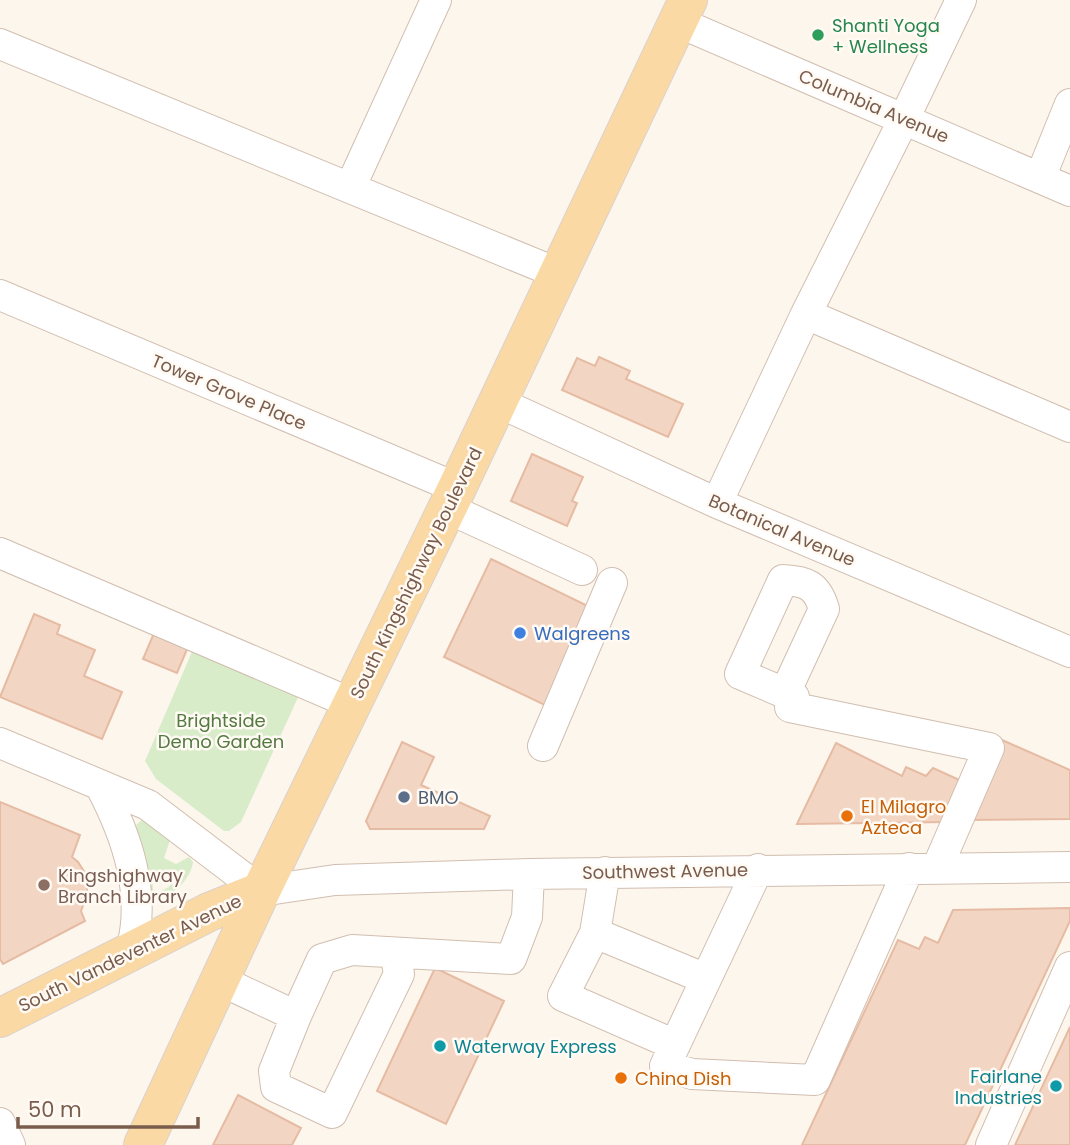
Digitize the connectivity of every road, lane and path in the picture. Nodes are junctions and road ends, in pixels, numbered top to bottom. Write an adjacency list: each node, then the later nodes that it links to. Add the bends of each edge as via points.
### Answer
1 (436, 0): 8 (street)
2 (961, 0): 6 (street)
3 (683, 11): 6 (street, Columbia Avenue); 10 (main road, South Kingshighway Boulevard)
4 (0, 44): 8 (street)
5 (1070, 104): 7 (street)
6 (904, 120): 7 (street, Columbia Avenue); 12 (street)
7 (1040, 178): 9 (street, Columbia Avenue)
8 (350, 188): 10 (street)
9 (1070, 191)
10 (557, 273): 13 (main road, South Kingshighway Boulevard)
11 (0, 295): 15 (street, Tower Grove Place)
12 (806, 314): 14 (street); 16 (street)
13 (498, 402): 15 (main road, South Kingshighway Boulevard); 16 (street, Botanical Avenue)
14 (1070, 427)
15 (452, 498): 18 (street, Tower Grove Place); 22 (main road, South Kingshighway Boulevard)
16 (717, 503): 20 (street, Botanical Avenue)
17 (0, 553): 22 (street)
18 (582, 570)
19 (612, 583): 24 (street)
20 (1070, 652)
21 (787, 700): 27 (street, via 989,748)
22 (353, 704): 31 (main road, South Kingshighway Boulevard)
23 (0, 743): 25 (street)
24 (543, 746)
25 (100, 785): 31 (street, via 148,805); 33 (street, via 136,880 138,905)
26 (1070, 867): 27 (street, Southwest Avenue)
27 (923, 868): 28 (street, Southwest Avenue); 40 (street, via 815,1080 692,1074 665,1066)
28 (758, 869): 29 (street, Southwest Avenue); 36 (street)
29 (606, 872): 30 (street, Southwest Avenue); 32 (street)
30 (529, 874): 31 (street, Southwest Avenue, via 335,880); 34 (street, via 527,917 511,959)
31 (261, 891): 33 (main road, South Vandeventer Avenue); 37 (main road, South Kingshighway Boulevard)
32 (595, 933): 36 (street); 40 (street, via 563,996)
33 (131, 951): 38 (main road, South Vandeventer Avenue)
34 (395, 953): 39 (street, via 352,950 322,959); 39 (street, via 399,974 332,1113 276,1087 274,1071)
35 (1070, 967): 44 (street)
36 (706, 979): 40 (street)
37 (219, 980): 39 (street); 43 (main road, South Kingshighway Boulevard)
38 (1, 1014)
39 (296, 1016)
40 (675, 1045)
41 (0, 1123): 42 (street)
42 (10, 1145)
43 (143, 1145)
44 (991, 1145)

